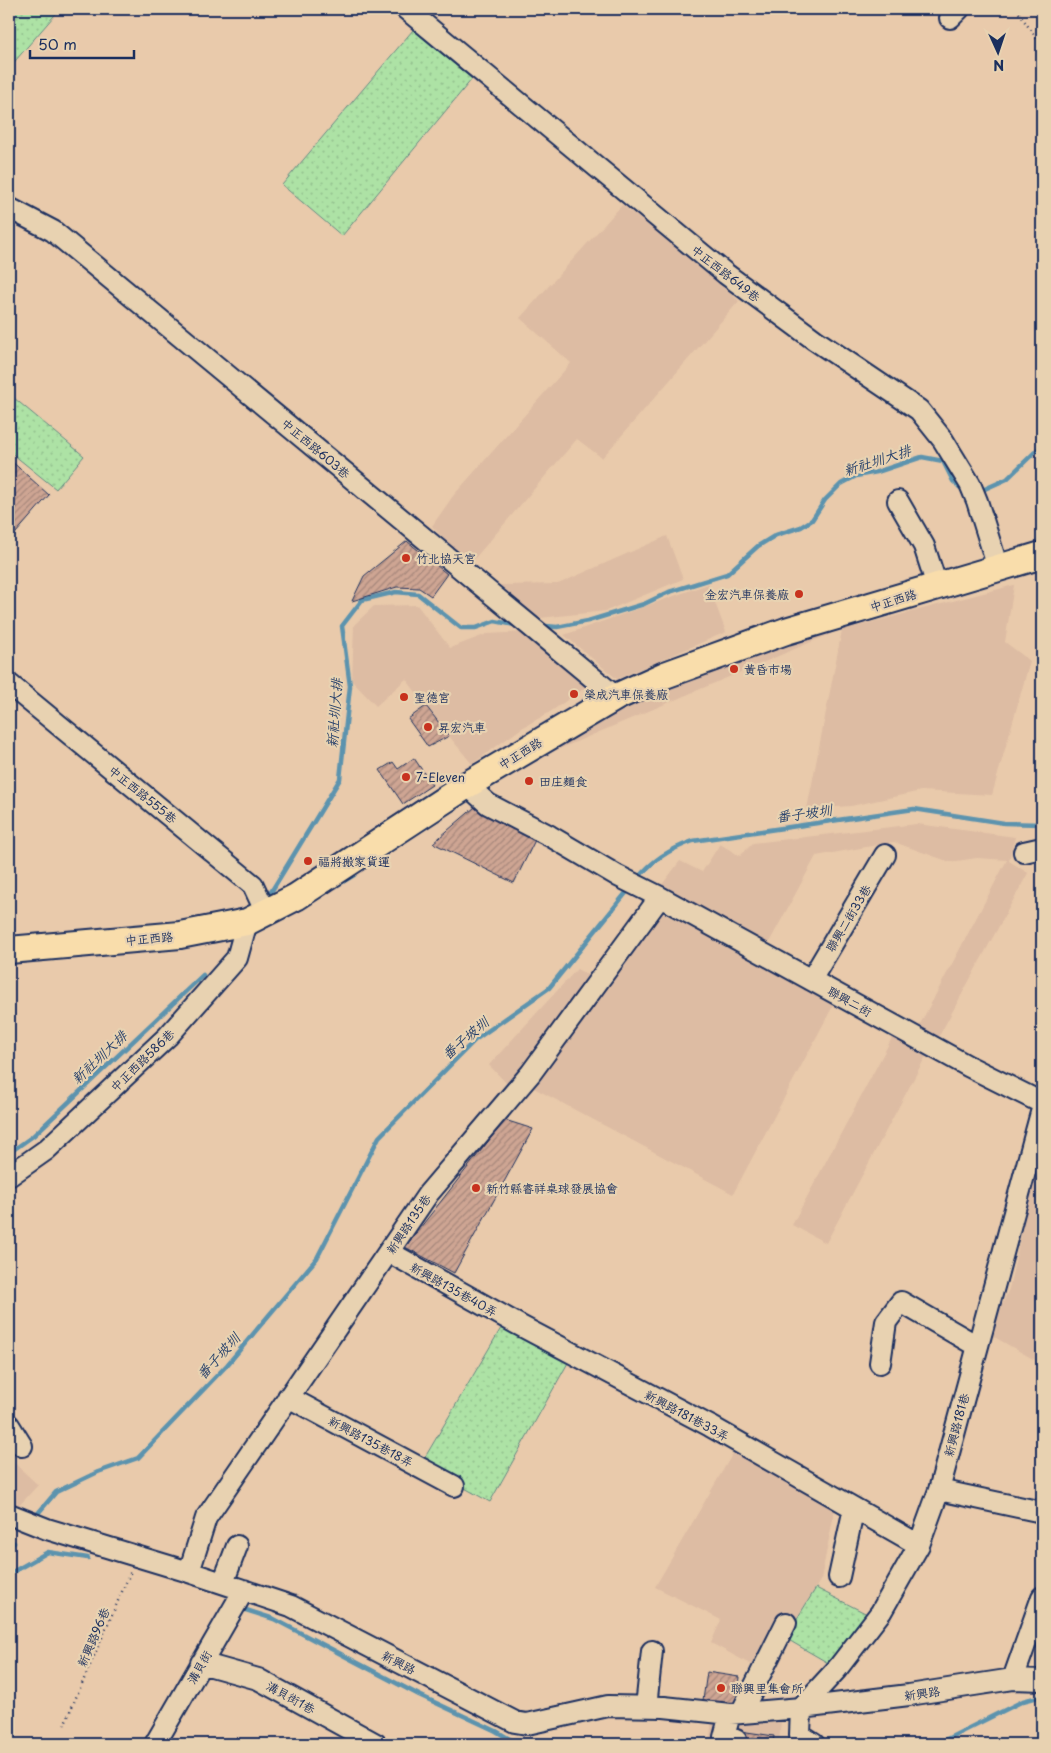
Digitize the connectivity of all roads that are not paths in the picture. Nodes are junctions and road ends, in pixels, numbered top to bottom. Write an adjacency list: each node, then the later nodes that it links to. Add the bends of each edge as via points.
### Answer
1 (406, 9): 5 (street, 中正西路649巷, via 726,274 815,340 919,410 944,440 974,492)
2 (9, 208): 8 (street, 中正西路603巷, via 54,231)
3 (898, 501): 6 (street, via 924,546)
4 (1042, 555): 5 (main road, 中正西路)
5 (998, 568): 6 (main road, 中正西路)
6 (936, 586): 8 (main road, 中正西路, via 786,631 665,675)
7 (9, 684): 12 (street, 中正西路555巷, via 254,885)
8 (616, 697): 9 (main road, 中正西路)
9 (467, 785): 11 (street, 聯興二街, via 488,804); 12 (main road, 中正西路, via 322,881)
10 (885, 855): 14 (street, 聯興二街33巷)
11 (660, 897): 14 (street, 聯興二街); 18 (street, 新興路135巷, via 531,1073 428,1194)
12 (256, 917): 13 (main road, 中正西路, via 180,935); 17 (street, 中正西路586巷, via 237,958 168,1036 46,1150)
13 (9, 950)
14 (811, 980): 15 (street, 聯興二街)
15 (1042, 1103)
16 (1042, 1109): 20 (street, 新興路181巷)
17 (9, 1176)
18 (389, 1252): 19 (street, 新興路135巷40弄); 22 (street, 新興路135巷)
19 (519, 1325): 27 (street, 新興路181巷33弄, via 710,1426)
20 (977, 1346): 21 (street, via 901,1302 886,1322); 26 (street, 新興路181巷)
21 (880, 1363)
22 (288, 1397): 25 (street, 新興路135巷18弄); 32 (street, 新興路135巷, via 206,1518)
23 (9, 1425): 24 (street)
24 (22, 1446)
25 (454, 1486)
26 (939, 1490): 28 (street); 30 (street, 新興路181巷)
27 (854, 1508): 30 (street, 新興路181巷33弄); 33 (street)
28 (1042, 1512)
29 (9, 1514): 32 (street, 新興路, via 47,1529)
30 (919, 1545): 43 (street, 新興路181巷, via 881,1612 837,1669)
31 (237, 1546): 34 (street)
32 (189, 1572): 34 (street, 新興路)
33 (839, 1577)
34 (223, 1583): 35 (street, 新興路)
35 (244, 1590): 39 (street, 溝貝街); 42 (street, 新興路, via 291,1606 515,1722 527,1724 608,1706)
36 (1042, 1597): 40 (street)
37 (786, 1623): 44 (street)
38 (652, 1651): 42 (street)
39 (201, 1663): 47 (street, 溝貝街); 48 (street, 溝貝街1巷, via 258,1679)
40 (1013, 1679): 41 (street, 新興路); 43 (street, 新興路)
41 (1042, 1680)
42 (646, 1707): 44 (street, 新興路)
43 (801, 1708): 44 (street, 新興路); 46 (street)
44 (736, 1713): 45 (street, via 724,1738)
45 (736, 1740)
46 (803, 1741)
47 (155, 1744)
48 (376, 1744)

